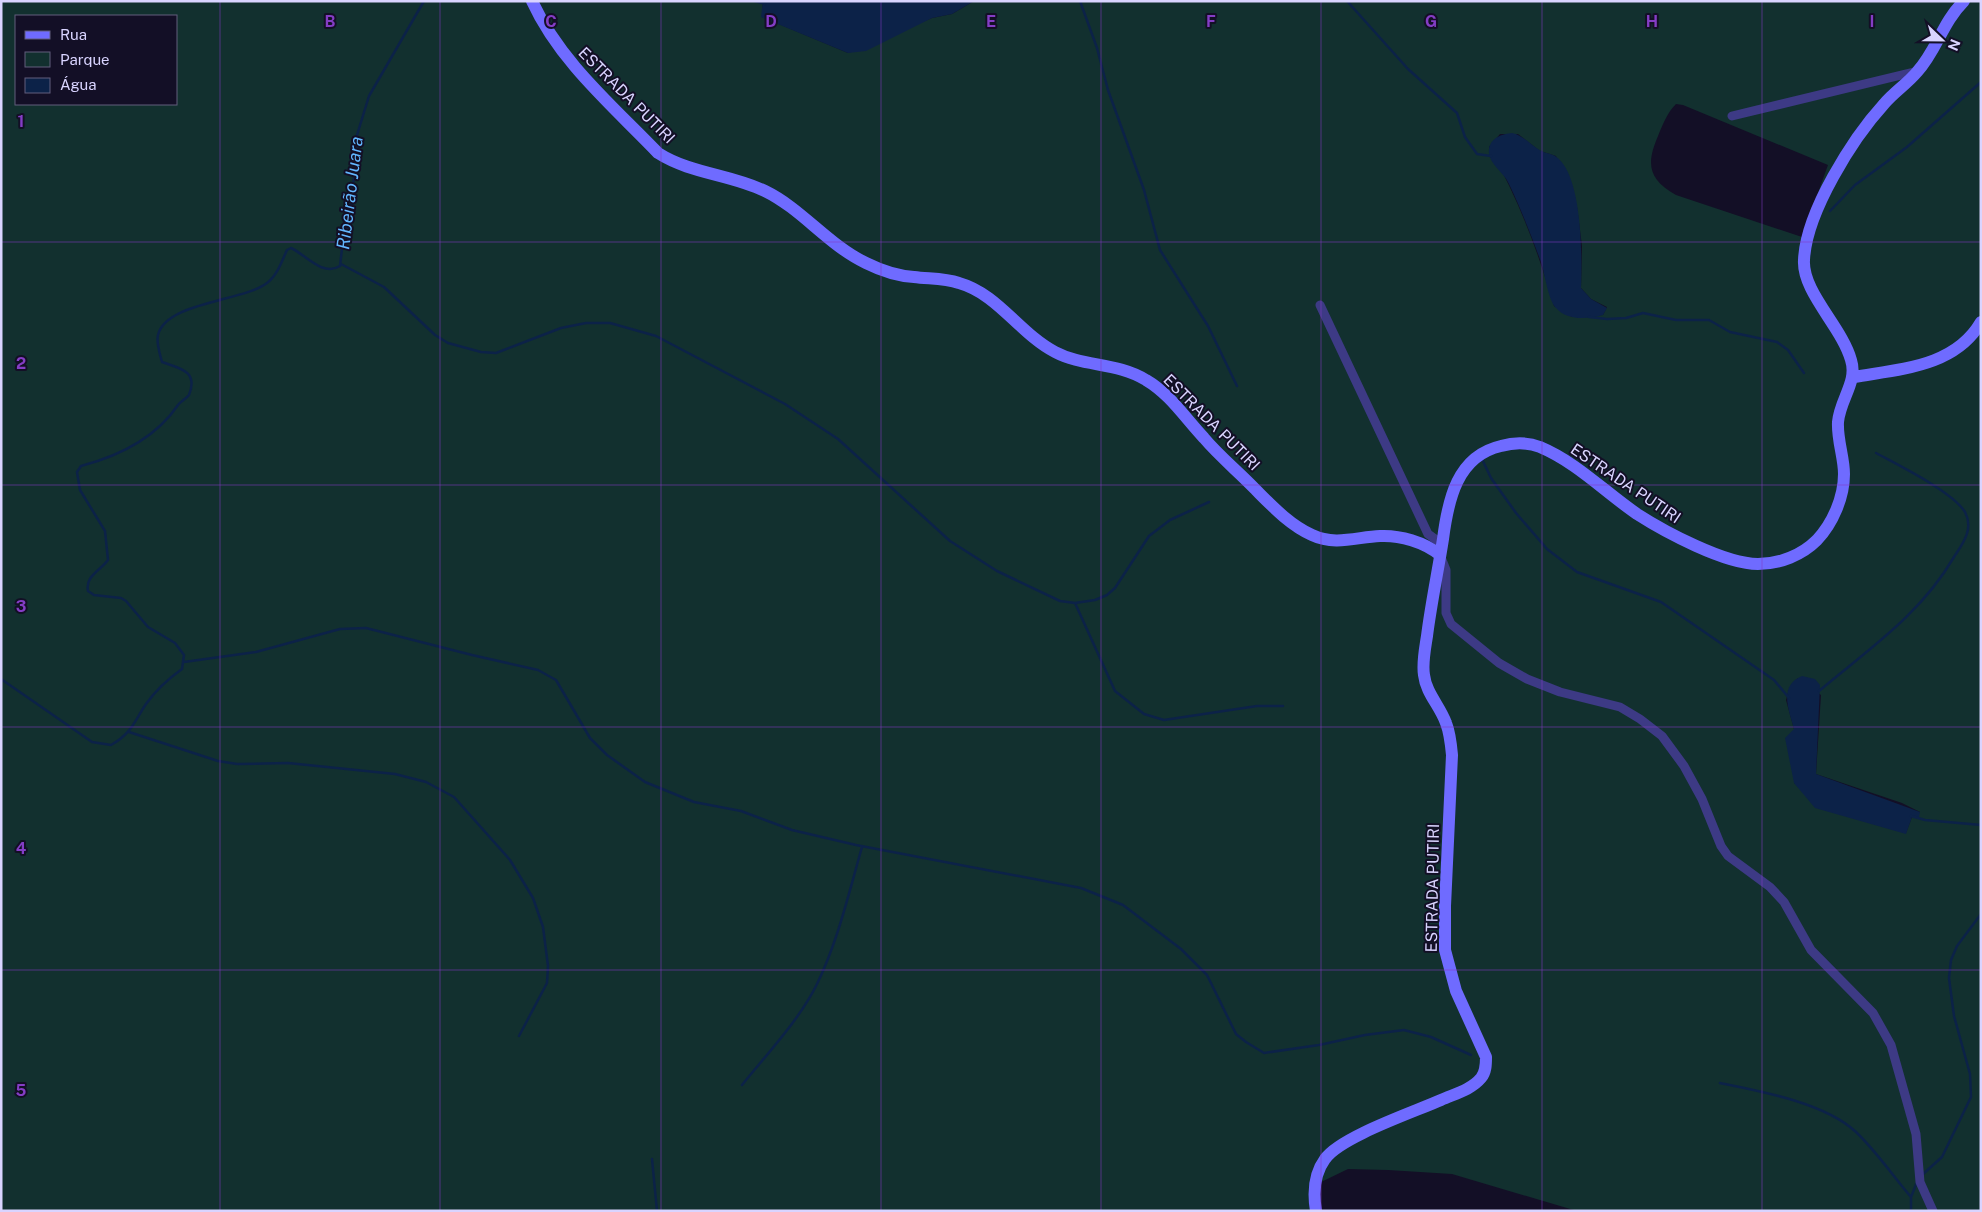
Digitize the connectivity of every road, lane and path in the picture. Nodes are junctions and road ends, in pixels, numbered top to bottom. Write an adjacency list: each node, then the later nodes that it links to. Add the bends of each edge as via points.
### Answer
1 (532, 1): 8 (street, ESTRADA PUTIRI, via 556,45 572,64 658,153 675,164 734,179 767,192 840,248 865,263 911,277 960,283 995,301 1055,352 1124,370 1146,380 1162,392 1274,510 1313,536 1333,541 1381,536)
2 (1964, 1): 3 (street, via 1948,19)
3 (1918, 71): 4 (street); 7 (street, via 1896,90 1867,124 1832,178 1806,245 1806,275 1846,345)
4 (1732, 116)
5 (1320, 305): 8 (street, via 1428,534)
6 (1981, 322): 7 (street, via 1966,342 1935,360)
7 (1854, 377): 8 (street, ESTRADA PUTIRI, via 1841,406 1838,422 1844,474 1837,507 1819,538 1798,555 1758,564 1722,556 1650,522 1564,460 1536,445 1522,442 1496,447 1465,468 1447,507)
8 (1441, 549): 9 (street, ESTRADA PUTIRI, via 1424,669 1427,687 1447,724 1452,755 1446,950 1456,991 1481,1044 1486,1066 1482,1077 1464,1091 1353,1138 1333,1151 1316,1177); 10 (street, via 1446,570 1446,613 1451,624 1499,663 1527,679 1560,692 1620,707 1662,736 1684,766 1728,856 1770,887 1784,902 1811,950 1874,1013 1891,1045 1916,1134 1920,1182)
9 (1316, 1211)
10 (1933, 1211)

